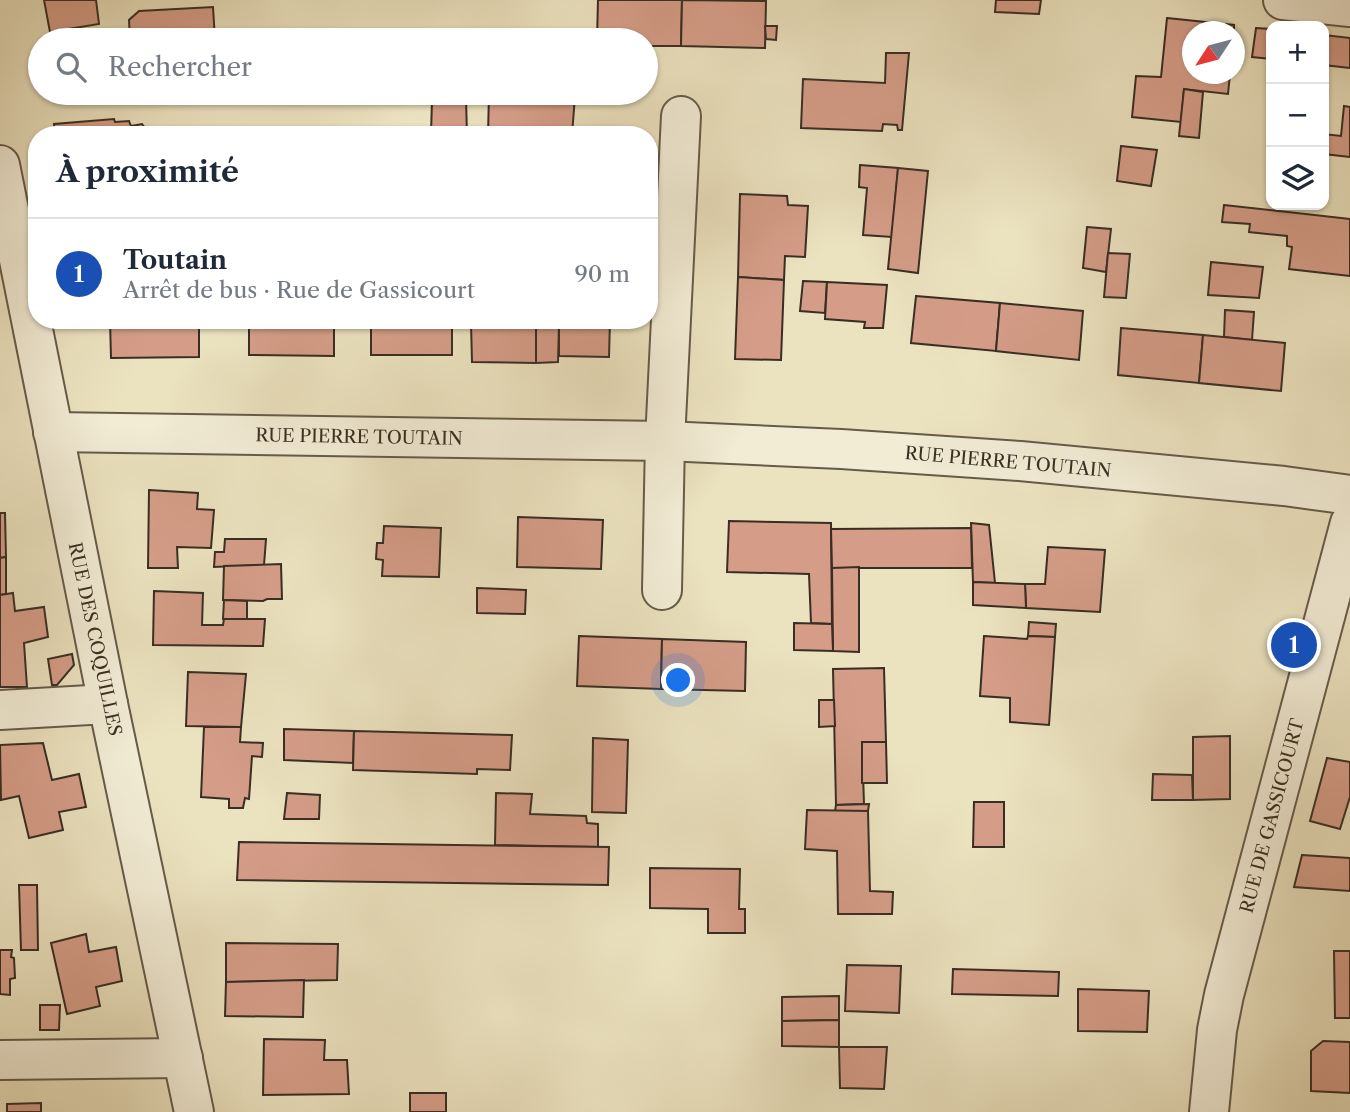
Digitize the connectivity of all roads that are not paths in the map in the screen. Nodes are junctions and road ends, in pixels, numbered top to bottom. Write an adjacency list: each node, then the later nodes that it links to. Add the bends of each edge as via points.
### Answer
1 (1283, 0): 2 (street)
2 (1350, 6)
3 (681, 116): 8 (street)
4 (0, 165): 5 (street, RUE DES COQUILLES)
5 (28, 306)
6 (33, 329): 7 (street, RUE DES COQUILLES)
7 (53, 432): 8 (street, RUE PIERRE TOUTAIN); 12 (street, RUE DES COQUILLES)
8 (665, 441): 9 (street, RUE PIERRE TOUTAIN, via 1020,461); 11 (street)
9 (1350, 495)
10 (1350, 523): 17 (street, RUE DE GASSICOURT, via 1224,995)
11 (662, 590)
12 (108, 704): 13 (street); 14 (street, RUE DES COQUILLES)
13 (0, 710)
14 (183, 1058): 15 (street); 16 (street, RUE DES COQUILLES)
15 (0, 1060)
16 (194, 1112)
17 (1209, 1112)

